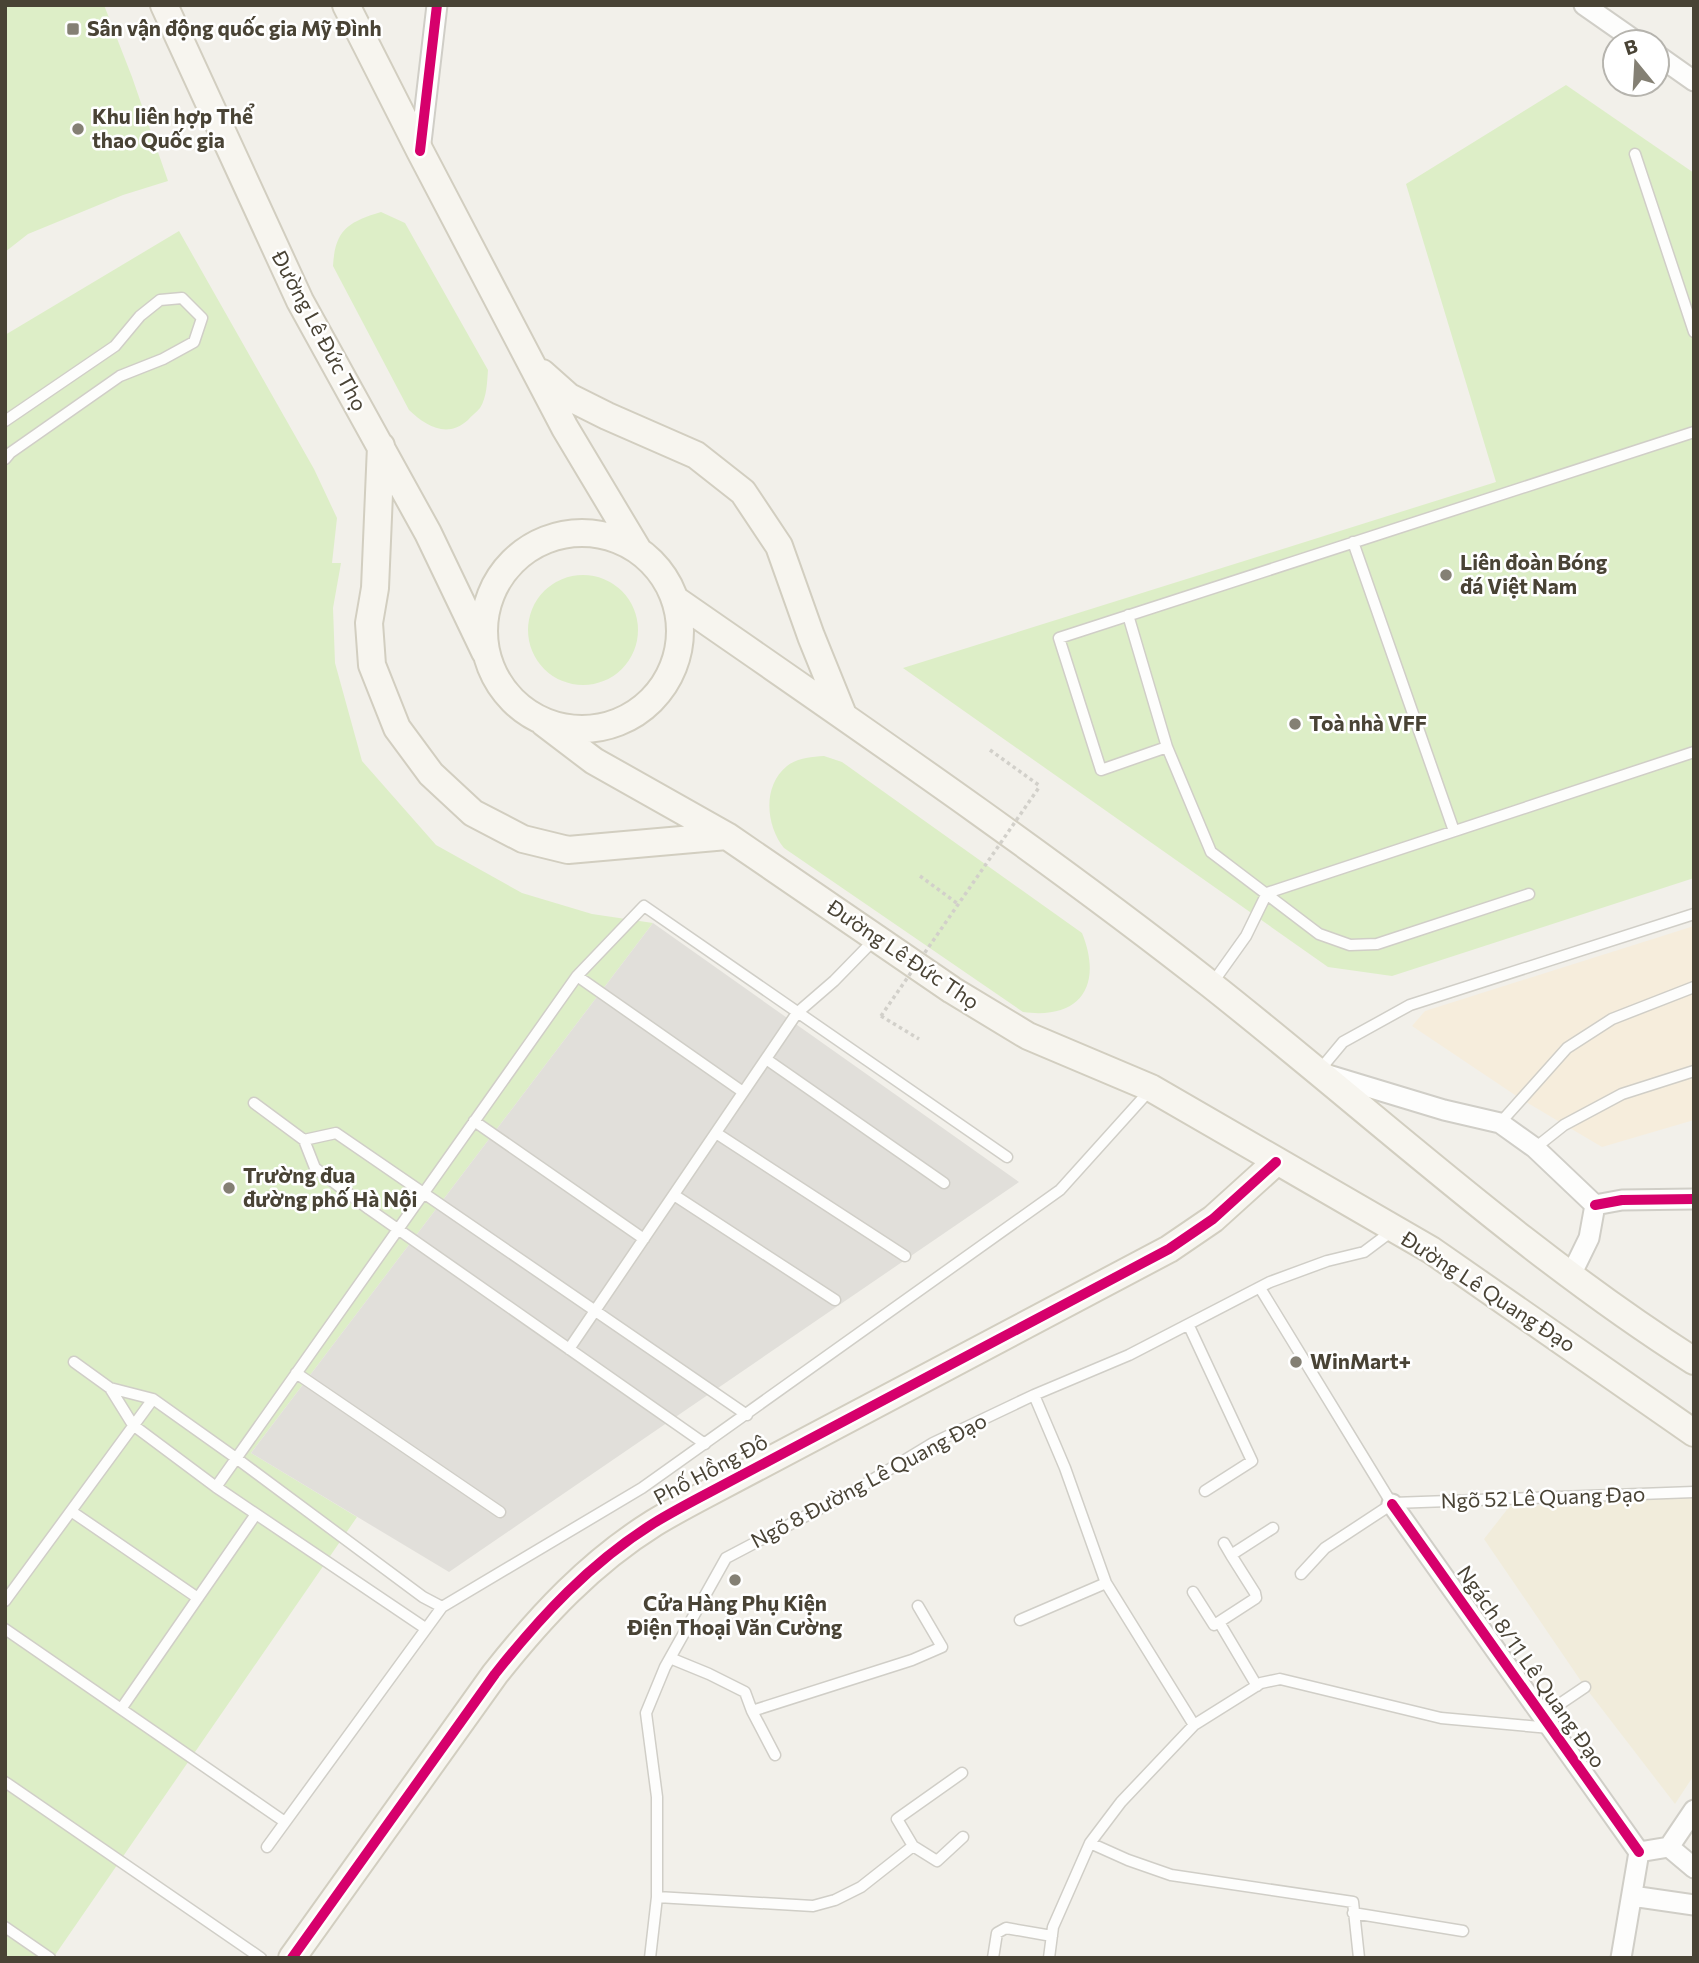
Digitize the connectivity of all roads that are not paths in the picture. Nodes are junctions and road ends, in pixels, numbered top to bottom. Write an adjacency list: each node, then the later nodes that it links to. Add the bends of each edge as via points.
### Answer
1 (164, 5): 14 (main road, Đường Lê Đức Thọ, via 300,301)
2 (346, 5): 8 (main road)
3 (437, 5): 8 (street)
4 (1584, 5): 5 (street)
5 (1617, 28)
6 (1671, 65): 7 (street)
7 (1694, 81)
8 (419, 151): 11 (main road)
9 (1635, 154): 10 (lane)
10 (1694, 332)
11 (529, 362): 17 (main road); 21 (main road, via 569,397 696,455 743,492 779,546)
12 (5, 421): 15 (lane, via 115,345 160,300 182,298 202,318 194,342 120,376)
13 (1694, 432): 16 (lane)
14 (381, 445): 20 (main road, Đường Lê Đức Thọ); 26 (main road, via 375,588 369,624 372,665 397,728 431,774 473,813 523,839 568,850)
15 (5, 459)
16 (1353, 542): 19 (lane); 25 (lane)
17 (638, 550): 18 (main road, via 661,572); 20 (main road, via 607,536 574,533 541,541 513,560 494,586 483,619)
18 (676, 600): 21 (main road); 22 (main road, via 681,631 676,663 661,691 637,713 608,727 576,730)
19 (1128, 615): 23 (lane); 23 (lane, via 1059,639 1101,770)
20 (485, 652): 22 (main road, via 496,682 517,706)
21 (843, 715): 32 (main road)
22 (544, 723): 26 (main road, Đường Lê Đức Thọ, via 594,761)
23 (1167, 747): 27 (lane, via 1211,852)
24 (1694, 752): 25 (lane)
25 (1454, 831): 27 (lane)
26 (727, 836): 30 (main road, Đường Lê Đức Thọ)
27 (1267, 893): 28 (lane, via 1320,934 1350,945 1377,944); 32 (lane, via 1246,936)
28 (1529, 894)
29 (1694, 914): 37 (lane, via 1410,1005 1343,1042)
30 (877, 937): 34 (lane); 38 (main road, Đường Lê Đức Thọ, via 1028,1037)
31 (578, 976): 34 (lane, via 644,906); 39 (lane); 41 (lane)
32 (1211, 985): 37 (main road)
33 (1694, 987): 42 (lane, via 1612,1019 1567,1048)
34 (797, 1013): 35 (lane); 46 (lane)
35 (766, 1059): 39 (lane); 48 (lane)
36 (1694, 1071): 45 (lane, via 1622,1094 1564,1125)
37 (1318, 1072): 42 (street); 57 (main road)
38 (1151, 1088): 47 (main road, Đường Lê Đức Thọ); 69 (lane, via 1060,1190)
39 (743, 1092): 43 (lane)
40 (254, 1103): 44 (lane)
41 (474, 1121): 49 (lane); 55 (lane)
42 (1500, 1123): 45 (street)
43 (716, 1133): 50 (lane); 56 (lane)
44 (304, 1140): 49 (lane, via 336,1133); 53 (lane, via 316,1168)
45 (1535, 1148): 52 (street)
46 (1007, 1157)
47 (1276, 1162): 54 (main road, Đường Lê Quang Đạo); 123 (main road, Phố Hồng Đô, via 1213,1219 1170,1249 710,1492 609,1554 531,1628)
48 (944, 1183)
49 (423, 1194): 53 (lane); 60 (lane)
50 (674, 1195): 55 (lane); 59 (lane)
51 (1694, 1199): 52 (street)
52 (1595, 1205): 57 (street, via 1588,1238)
53 (397, 1230): 62 (lane); 65 (lane)
54 (1393, 1230): 58 (lane, Ngõ 8 Đường Lê Quang Đạo, via 1364,1252 1326,1261); 71 (main road, Đường Lê Quang Đạo, via 1431,1250)
55 (644, 1239): 60 (lane)
56 (905, 1256)
57 (1571, 1275): 63 (main road)
58 (1260, 1288): 61 (lane, Ngõ 8 Đường Lê Quang Đạo); 77 (lane, Ngách 8/11 Lê Quang Đạo)
59 (835, 1300)
60 (595, 1311): 62 (lane); 69 (lane)
61 (1189, 1326): 67 (lane, Ngõ 8 Đường Lê Quang Đạo); 75 (lane, via 1252,1461)
62 (569, 1349): 72 (lane)
63 (1694, 1361)
64 (74, 1362): 66 (lane)
65 (296, 1373): 73 (lane); 79 (lane)
66 (110, 1388): 68 (lane); 70 (lane)
67 (1034, 1395): 85 (lane); 95 (lane, Ngõ 8 Đường Lê Quang Đạo, via 933,1443 726,1558)
68 (153, 1399): 70 (lane); 73 (lane)
69 (747, 1415): 72 (lane)
70 (133, 1425): 74 (lane); 78 (lane)
71 (1694, 1433)
72 (705, 1444): 90 (lane, via 642,1488)
73 (236, 1458): 74 (lane); 90 (lane)
74 (216, 1487): 80 (lane)
75 (1205, 1491)
76 (1694, 1492): 77 (lane, Ngõ 52 Lê Quang Đạo)
77 (1392, 1504): 84 (lane, via 1325,1548); 100 (street, Ngách 8/11 Lê Quang Đạo)
78 (71, 1511): 87 (lane); 88 (lane)
79 (500, 1512)
80 (256, 1514): 87 (lane); 93 (lane)
81 (1273, 1528): 83 (lane)
82 (1224, 1543): 83 (lane)
83 (1231, 1555): 92 (lane, via 1256,1598)
84 (1301, 1574)
85 (1106, 1583): 91 (lane); 101 (lane)
86 (1193, 1592): 92 (lane, via 1214,1625)
87 (198, 1598): 98 (lane)
88 (5, 1601)
89 (918, 1606): 99 (lane, via 942,1647)
90 (442, 1607): 93 (lane)
91 (1020, 1619)
92 (1219, 1622): 96 (lane)
93 (425, 1628): 106 (lane)
94 (5, 1629): 98 (lane)
95 (670, 1658): 99 (lane, via 745,1692); 114 (lane, Ngõ 8 Đường Lê Quang Đạo, via 646,1713 657,1797)
96 (1257, 1686): 100 (lane, via 1280,1679 1441,1718); 101 (lane)
97 (1585, 1687): 100 (lane)
98 (121, 1709): 106 (lane)
99 (752, 1711): 102 (lane)
100 (1546, 1722): 112 (street, Ngách 8/11 Lê Quang Đạo)
101 (1194, 1725): 108 (lane, via 1121,1802)
102 (775, 1755)
103 (962, 1773): 109 (lane, via 897,1819)
104 (5, 1782): 122 (lane)
105 (1694, 1810): 111 (street)
106 (285, 1822): 110 (lane)
107 (963, 1837): 109 (lane, via 937,1861)
108 (1090, 1843): 117 (lane, via 1171,1875 1353,1902); 120 (lane)
109 (913, 1846): 114 (lane, via 861,1887 813,1906)
110 (267, 1847)
111 (1669, 1847): 112 (street); 113 (street)
112 (1639, 1852): 115 (street)
113 (1694, 1868)
114 (657, 1896): 124 (lane, Ngõ 8 Đường Lê Quang Đạo)
115 (1632, 1896): 116 (street); 128 (street)
116 (1694, 1905)
117 (1353, 1913): 119 (lane); 127 (lane)
118 (5, 1927): 121 (lane)
119 (1463, 1931)
120 (1052, 1936): 125 (lane, via 1006,1928 997,1933); 126 (lane)
121 (50, 1958)
122 (261, 1958)
123 (292, 1958)
124 (650, 1958)
125 (993, 1958)
126 (1049, 1958)
127 (1359, 1958)
128 (1621, 1958)

